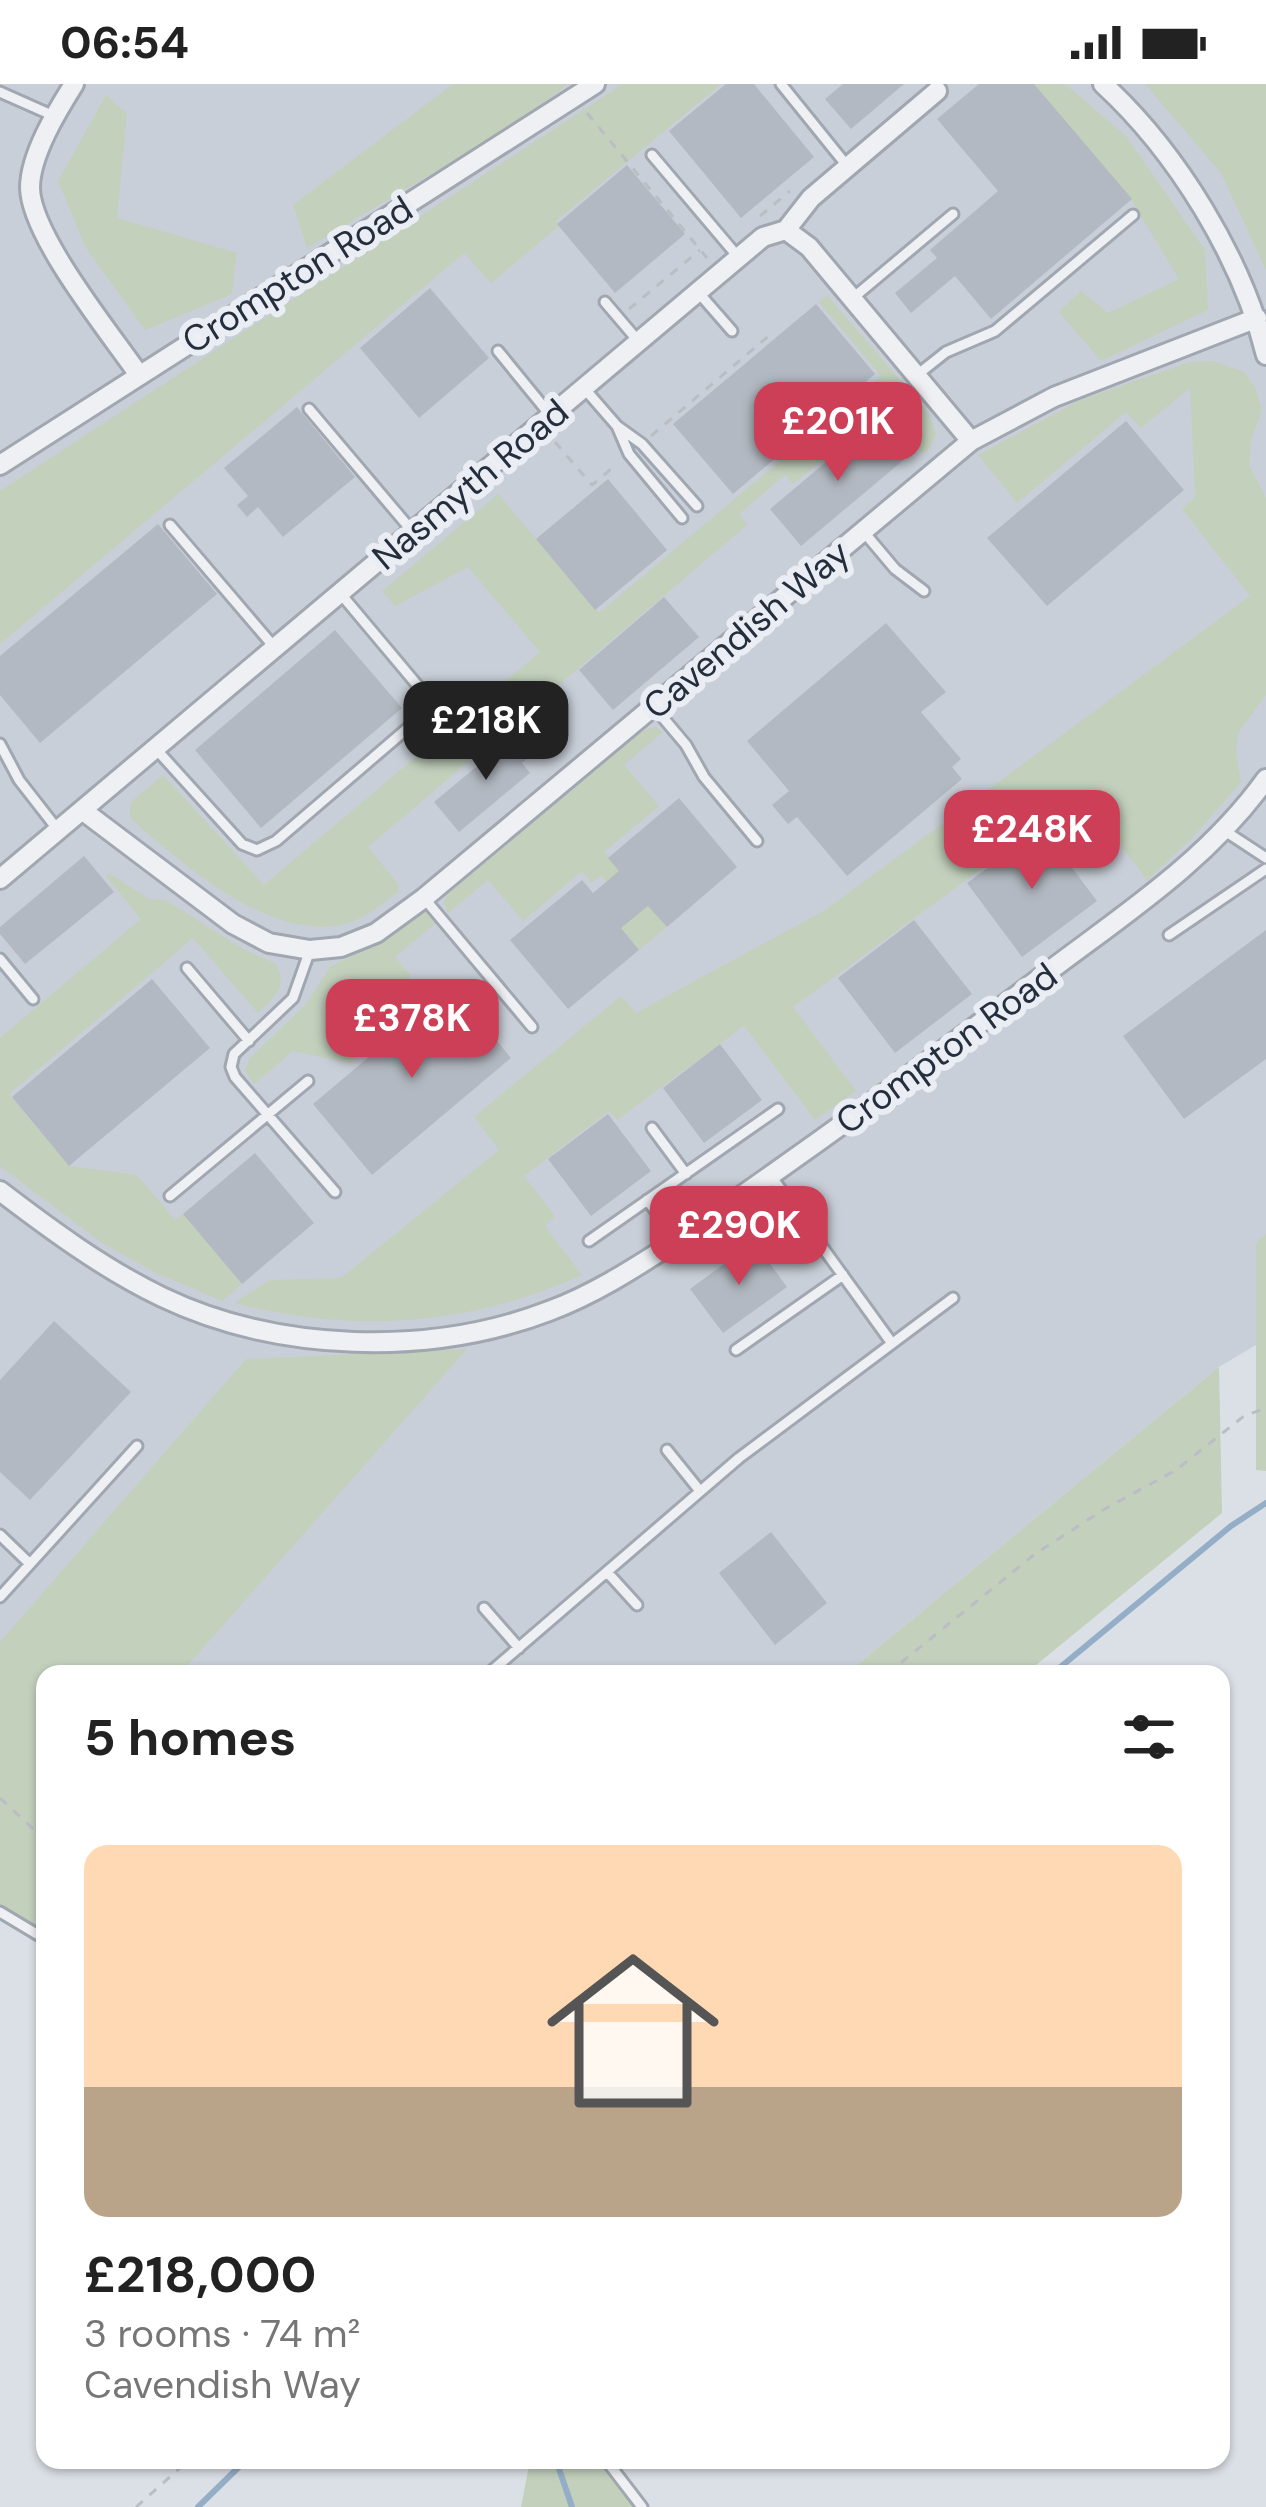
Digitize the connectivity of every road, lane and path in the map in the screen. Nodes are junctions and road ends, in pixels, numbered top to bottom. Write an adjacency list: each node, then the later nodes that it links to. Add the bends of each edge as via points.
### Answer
1 (74, 84): 7 (street)
2 (595, 84): 26 (street, Crompton Road)
3 (781, 84): 10 (lane)
4 (1103, 84): 20 (street, via 1198,201)
5 (937, 91): 10 (street, Nasmyth Road)
6 (0, 92): 7 (lane)
7 (54, 116): 26 (street, via 30,188 45,237)
8 (594, 122): 19 (path, via 698,248)
9 (652, 155): 15 (lane)
10 (848, 166): 14 (street, Nasmyth Road)
11 (800, 183): 15 (path)
12 (953, 214): 17 (lane)
13 (1133, 215): 27 (lane, via 989,336 946,352)
14 (786, 230): 15 (street, Nasmyth Road); 17 (street)
15 (732, 251): 16 (street, Nasmyth Road)
16 (698, 292): 21 (lane); 23 (street, Nasmyth Road)
17 (853, 298): 27 (street)
18 (605, 302): 19 (lane)
19 (618, 318): 23 (lane)
20 (1257, 318): 25 (street); 33 (street, Cavendish Way, via 1054,397)
21 (732, 332)
22 (772, 333): 34 (path)
23 (639, 342): 28 (street, Nasmyth Road)
24 (498, 351): 30 (lane)
25 (1266, 355)
26 (139, 375): 36 (street, Crompton Road)
27 (917, 375): 33 (street)
28 (584, 388): 30 (street, Nasmyth Road); 31 (lane)
29 (309, 409): 41 (lane)
30 (551, 416): 41 (street, Nasmyth Road)
31 (617, 426): 34 (lane); 35 (lane)
32 (555, 442): 35 (path, via 592,485)
33 (971, 442): 40 (street, Cavendish Way)
34 (642, 444): 37 (lane)
35 (629, 454): 38 (lane)
36 (0, 465)
37 (697, 506)
38 (682, 518)
39 (170, 525): 44 (lane)
40 (863, 531): 42 (lane); 45 (street, Cavendish Way)
41 (412, 532): 43 (street, Nasmyth Road)
42 (924, 591)
43 (340, 593): 44 (street, Nasmyth Road); 47 (lane, via 418,686 424,707 276,841 257,850 235,839)
44 (275, 648): 47 (street, Nasmyth Road)
45 (654, 706): 52 (lane); 56 (street, Cavendish Way)
46 (0, 744): 50 (lane)
47 (155, 748): 49 (street, Nasmyth Road)
48 (1266, 779): 51 (street, Crompton Road)
49 (82, 810): 50 (street, Nasmyth Road); 58 (street, Cavendish Way, via 243,931)
50 (58, 830): 55 (street, Nasmyth Road)
51 (1225, 831): 53 (lane); 69 (street, Crompton Road, via 1178,875)
52 (758, 842)
53 (1266, 858)
54 (1266, 869): 57 (lane)
55 (0, 879)
56 (424, 898): 58 (street, Cavendish Way, via 359,941); 62 (lane)
57 (1169, 935)
58 (310, 950): 63 (lane, via 293,998)
59 (0, 959): 61 (lane)
60 (187, 968): 63 (lane)
61 (33, 999)
62 (532, 1027)
63 (249, 1041): 66 (lane, via 231,1067)
64 (308, 1081): 66 (lane)
65 (778, 1109): 68 (lane)
66 (268, 1114): 71 (lane); 72 (lane)
67 (652, 1128): 68 (lane)
68 (686, 1174): 73 (lane)
69 (771, 1176): 74 (street, Crompton Road); 76 (lane)
70 (0, 1191): 74 (street, Crompton Road, via 159,1296 238,1323 338,1340 421,1339 505,1325 588,1294)
71 (335, 1192)
72 (170, 1196)
73 (647, 1200): 74 (lane); 75 (lane)
74 (678, 1240)
75 (589, 1241)
76 (843, 1275): 78 (lane); 79 (lane)
77 (952, 1298): 78 (lane)
78 (891, 1342): 83 (lane)
79 (736, 1350)
80 (1266, 1408): 92 (path, via 1035,1554)
81 (137, 1446): 85 (lane)
82 (667, 1450): 83 (lane)
83 (700, 1491): 86 (lane)
84 (0, 1535): 85 (lane)
85 (31, 1564): 87 (lane)
86 (607, 1572): 88 (lane); 90 (lane)
87 (0, 1597)
88 (637, 1605)
89 (484, 1608): 90 (lane)
90 (519, 1648): 91 (lane)
91 (499, 1665)
92 (898, 1665)
93 (0, 1798): 94 (path)
94 (36, 1832)
95 (0, 1912): 96 (lane)
96 (36, 1934)
97 (179, 2469): 99 (path)
98 (613, 2469): 100 (lane)
99 (136, 2507)
100 (642, 2507)

